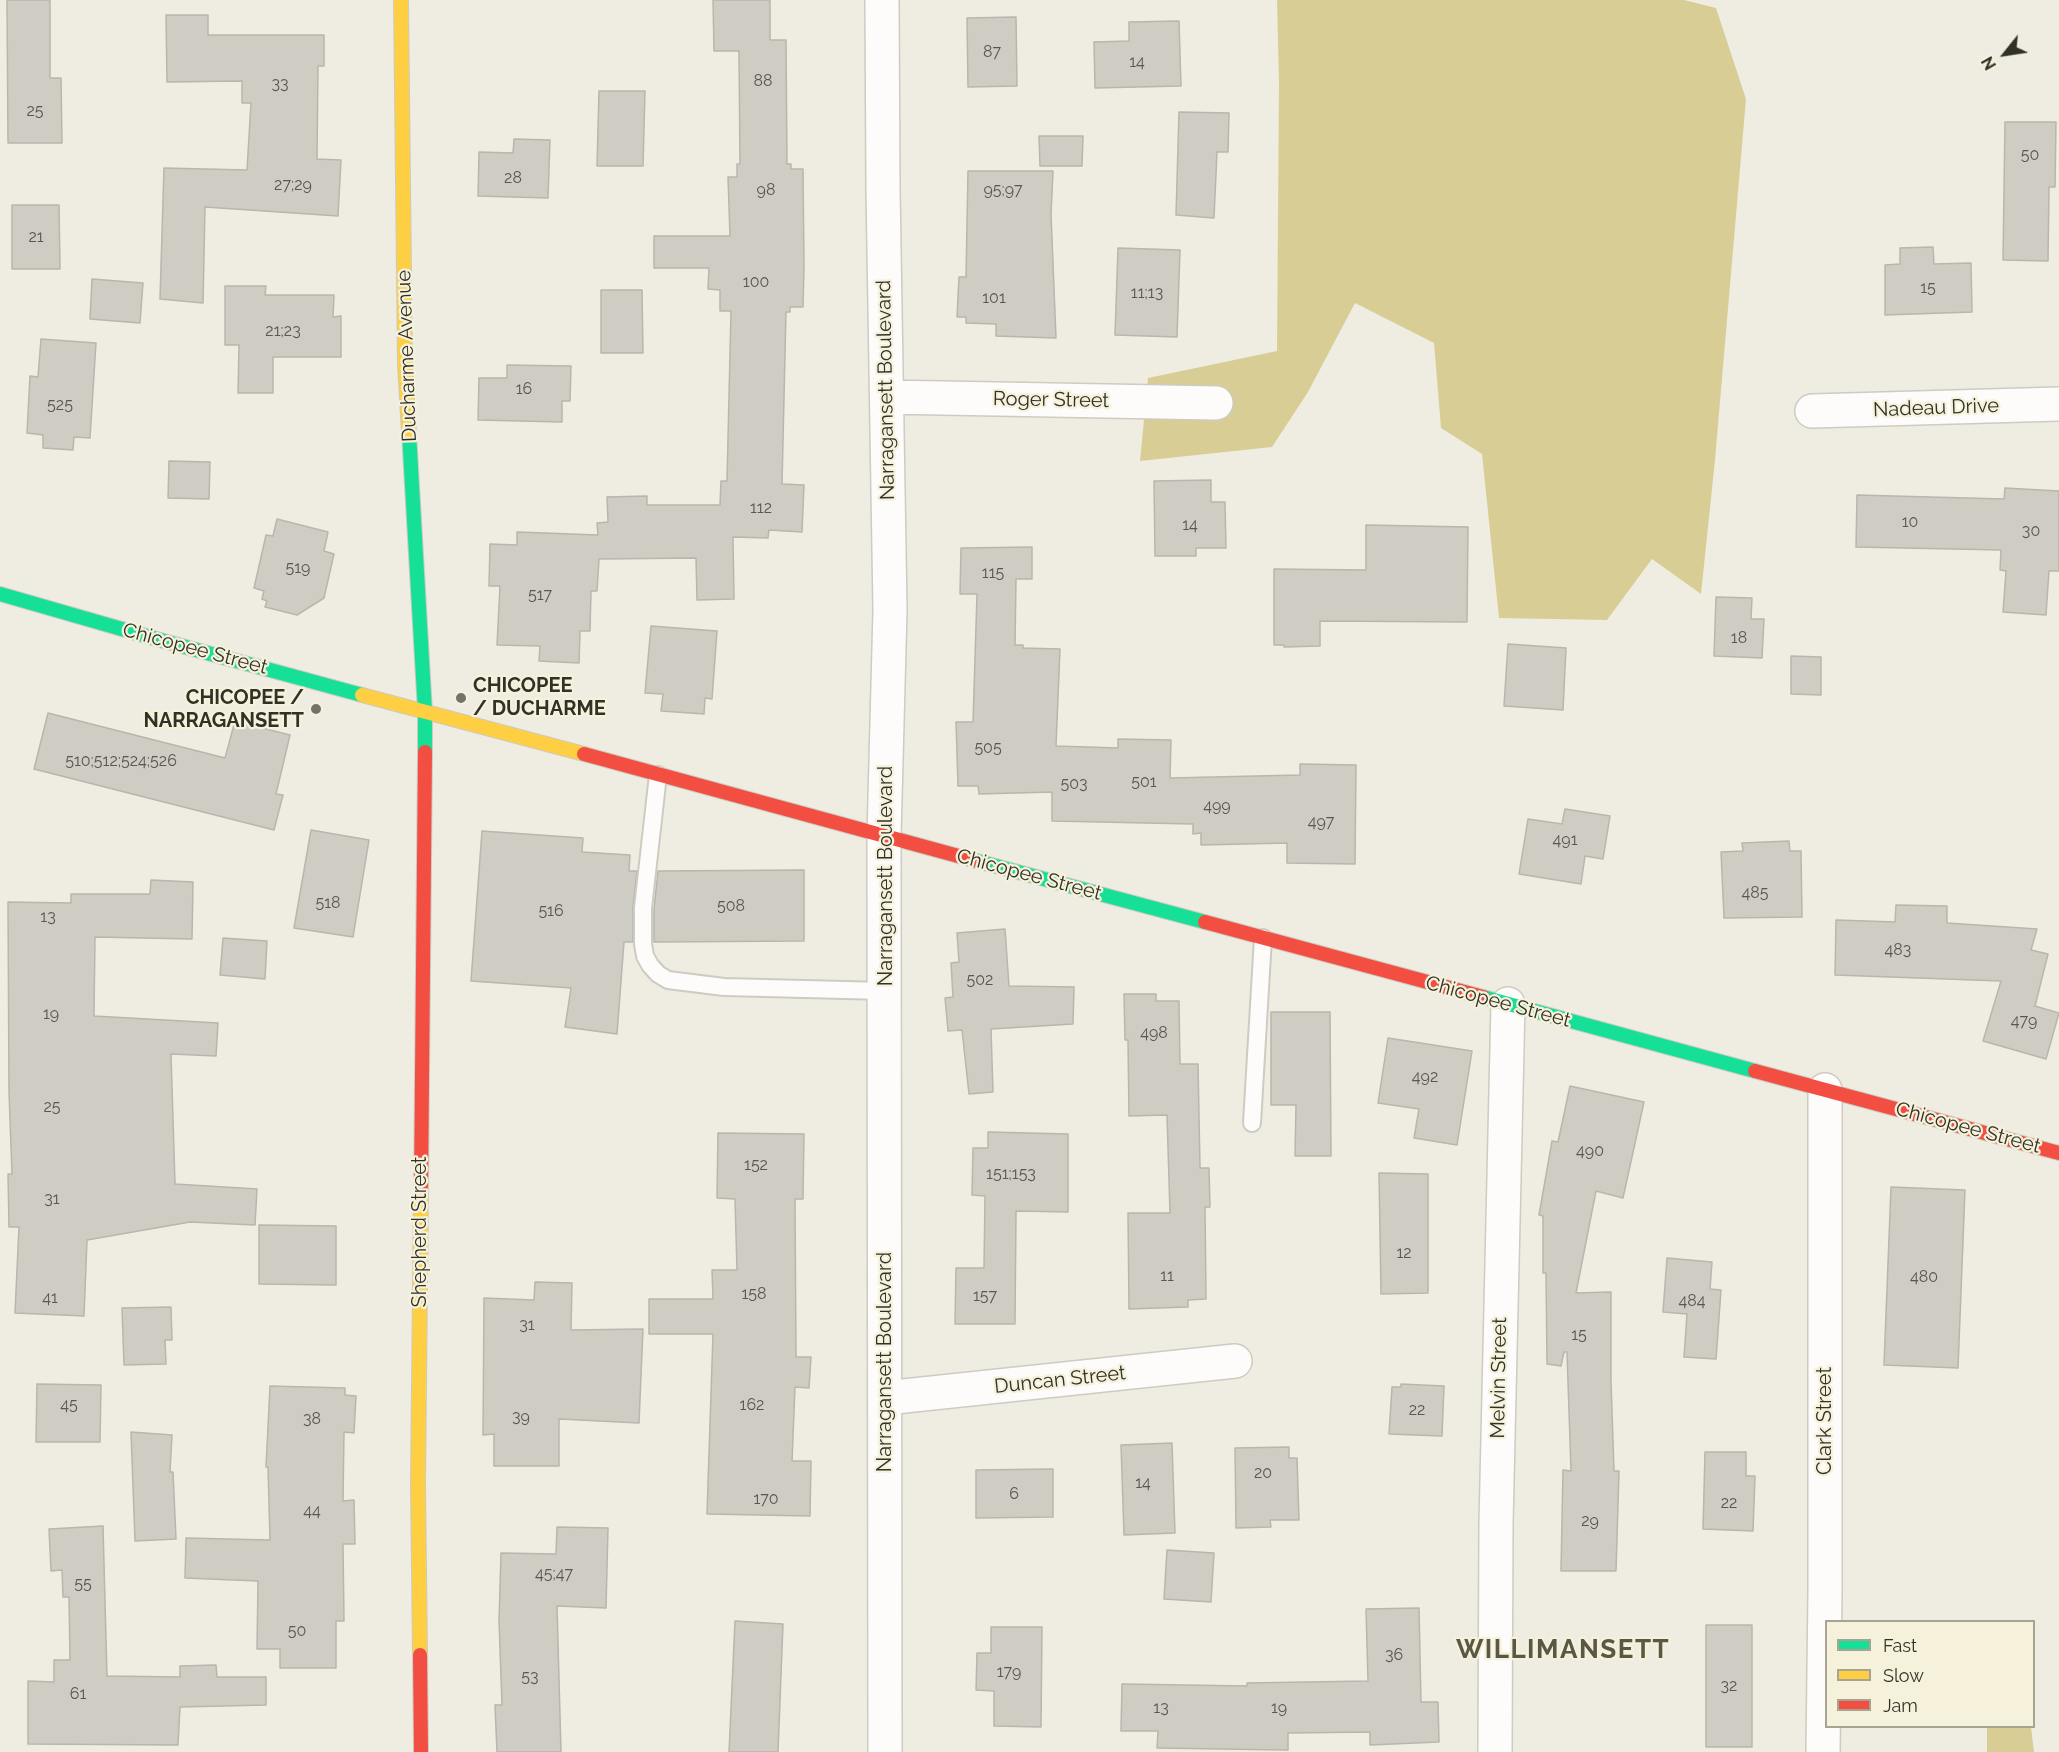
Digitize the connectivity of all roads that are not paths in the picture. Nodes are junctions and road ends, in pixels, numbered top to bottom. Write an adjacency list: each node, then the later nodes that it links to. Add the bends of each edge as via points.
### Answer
1 (401, 0): 8 (main road, Ducharme Avenue, via 405,364)
2 (882, 0): 3 (street, Narragansett Boulevard)
3 (887, 397): 4 (street, Roger Street); 10 (street, Narragansett Boulevard, via 890,610)
4 (1216, 403)
5 (2059, 404): 6 (street, Nadeau Drive)
6 (1812, 411)
7 (0, 594): 8 (main road, Chicopee Street)
8 (425, 712): 9 (main road, Chicopee Street); 19 (main road, Shepherd Street, via 418,1484)
9 (658, 775): 10 (main road, Chicopee Street); 12 (lane, via 643,908 643,944 650,965 658,974 668,980 724,987)
10 (884, 836): 11 (main road, Chicopee Street); 12 (street, Narragansett Boulevard)
11 (1263, 938): 13 (main road, Chicopee Street); 15 (lane)
12 (885, 991): 18 (street, Narragansett Boulevard)
13 (1508, 1004): 14 (main road, Chicopee Street); 21 (street, Melvin Street)
14 (1825, 1090): 16 (main road, Chicopee Street); 22 (street, Clark Street)
15 (1252, 1123)
16 (2059, 1153)
17 (1235, 1361): 18 (street, Duncan Street)
18 (885, 1398): 20 (street, Narragansett Boulevard)
19 (421, 1752)
20 (885, 1752)
21 (1495, 1752)
22 (1823, 1752)

